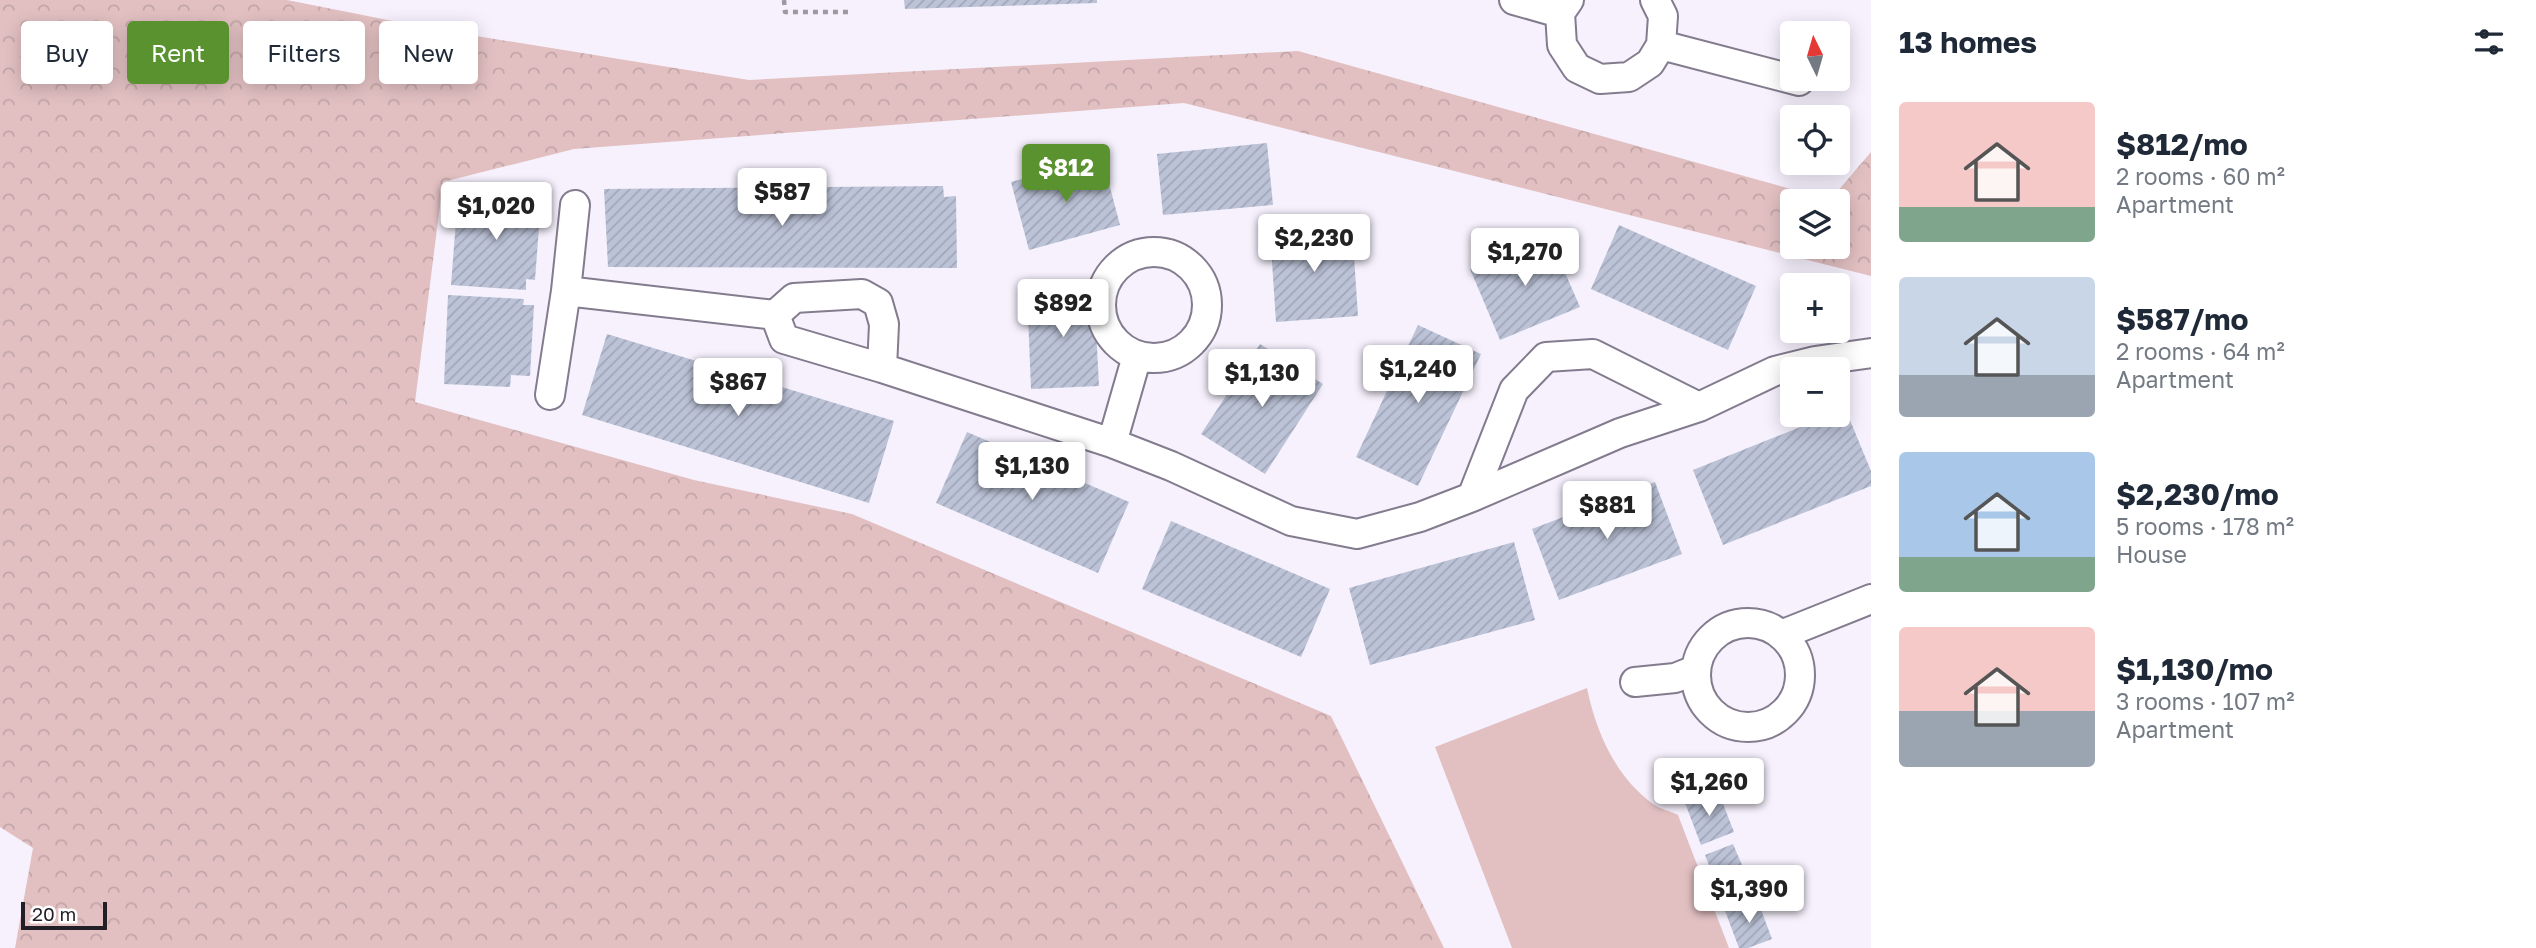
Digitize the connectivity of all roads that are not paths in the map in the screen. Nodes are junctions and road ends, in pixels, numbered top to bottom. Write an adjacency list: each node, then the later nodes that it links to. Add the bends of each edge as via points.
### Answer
1 (1514, 0): 3 (lane)
2 (1655, 0): 4 (lane, via 1663,16)
3 (1564, 6): 4 (lane, via 1562,45 1577,68 1600,79 1629,77 1650,63)
4 (1661, 45): 5 (lane)
5 (1780, 76)
6 (575, 205): 7 (lane)
7 (566, 291): 8 (lane); 12 (lane)
8 (775, 315): 11 (lane, via 784,339); 11 (lane, via 794,298 862,294 878,303 884,324)
9 (1871, 353): 13 (lane, via 1774,371)
10 (1137, 356): 14 (lane)
11 (882, 368): 14 (lane)
12 (550, 395)
13 (1699, 407): 15 (lane, via 1620,433); 15 (lane, via 1593,354 1546,357 1514,390)
14 (1112, 443): 15 (lane, via 1291,521 1357,534)
15 (1472, 497)
16 (1871, 599): 17 (lane)
17 (1781, 635): 18 (lane, via 1758,624 1724,629 1710,639); 18 (lane, via 1797,655 1799,688 1793,704 1766,725 1748,728 1716,717 1704,704)
18 (1695, 670): 19 (lane, via 1675,678)
19 (1635, 682)

